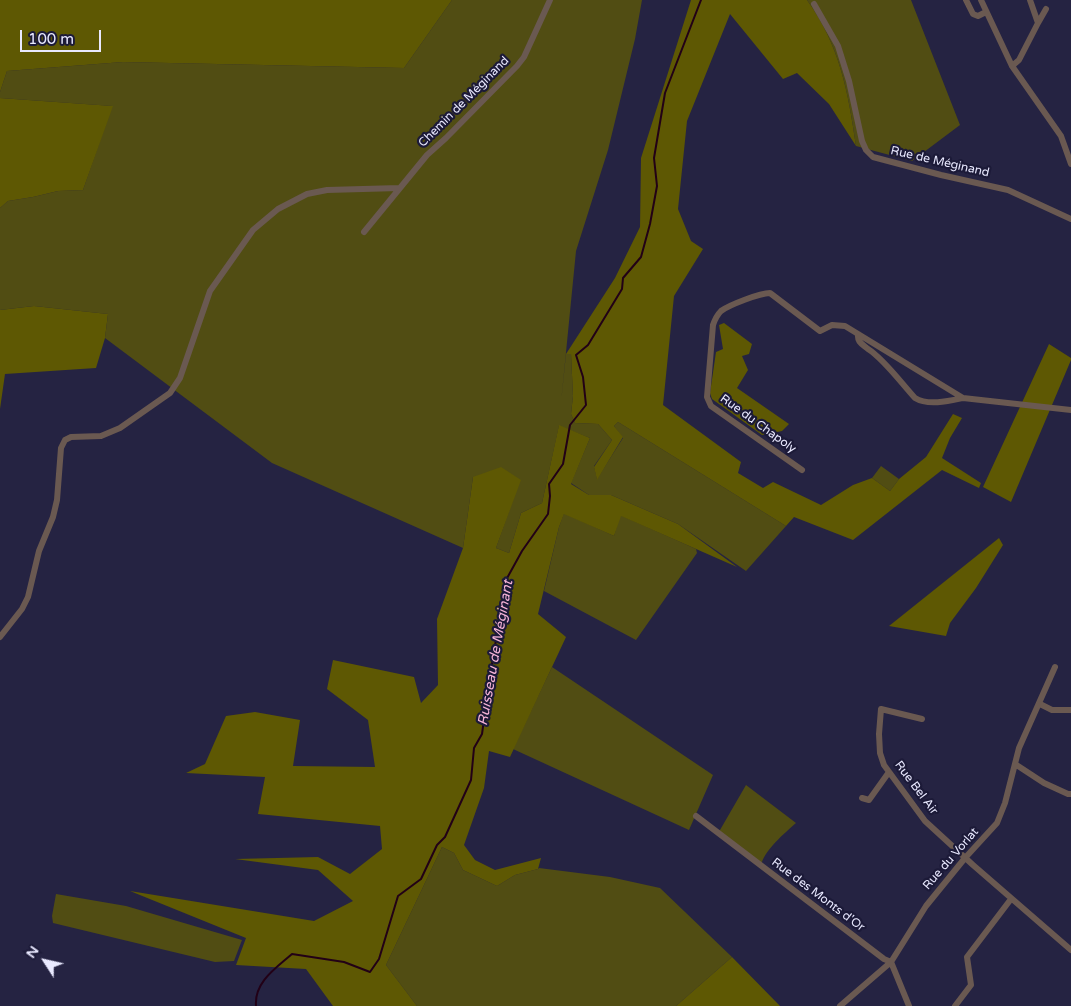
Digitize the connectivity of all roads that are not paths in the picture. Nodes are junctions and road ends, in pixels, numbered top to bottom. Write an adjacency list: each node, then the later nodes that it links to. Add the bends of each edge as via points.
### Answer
1 (550, 0): 11 (street, Chemin de Méginand, via 517,66 427,154)
2 (966, 0): 7 (street, via 973,14 978,16)
3 (981, 0): 7 (street)
4 (1030, 0): 8 (street)
5 (814, 4): 12 (street, Rue de Méginand, via 838,46 862,141 873,157 1008,190)
6 (1046, 9): 8 (street)
7 (986, 12): 9 (street)
8 (1038, 24): 9 (street, via 1020,60)
9 (1012, 66): 10 (street, via 1060,136)
10 (1071, 164)
11 (398, 188): 13 (street, Chemin de Méginand); 18 (street, via 328,190 307,194 278,209 253,230 210,291 180,378 170,393 120,428 101,436 66,440 61,448 53,517 39,551 28,597)
12 (1071, 219)
13 (364, 232)
14 (858, 334): 15 (street, Rue du Chapoly); 15 (street, Rue du Chapoly, via 859,342 874,352 915,398 922,402); 17 (street, Rue du Chapoly, via 839,324 820,331 770,293 762,293 722,310 715,318 707,397 712,406)
15 (963, 398): 16 (street, Rue du Chapoly)
16 (1071, 410)
17 (802, 470)
18 (0, 637)
19 (1055, 667): 20 (street, Rue du Vorlat)
20 (1040, 704): 21 (street, via 1052,710); 23 (street, Rue du Vorlat)
21 (1071, 710)
22 (922, 719): 24 (street, Rue Bel Air, via 881,709 880,752)
23 (1015, 764): 25 (street, via 1044,783); 28 (street, Rue du Vorlat, via 997,823)
24 (889, 772): 26 (street, via 869,800); 28 (street, Rue Bel Air, via 925,822)
25 (1071, 794)
26 (862, 798)
27 (696, 816): 31 (street, Rue des Monts d'Or)
28 (965, 858): 29 (street, Rue Bel Air); 31 (street, Rue du Vorlat, via 926,906)
29 (1011, 898): 30 (street, Rue Bel Air); 34 (street, via 967,957 971,985)
30 (1071, 950)
31 (891, 962): 32 (street, Rue du Vorlat); 33 (street)
32 (840, 1006)
33 (909, 1006)
34 (955, 1006)

